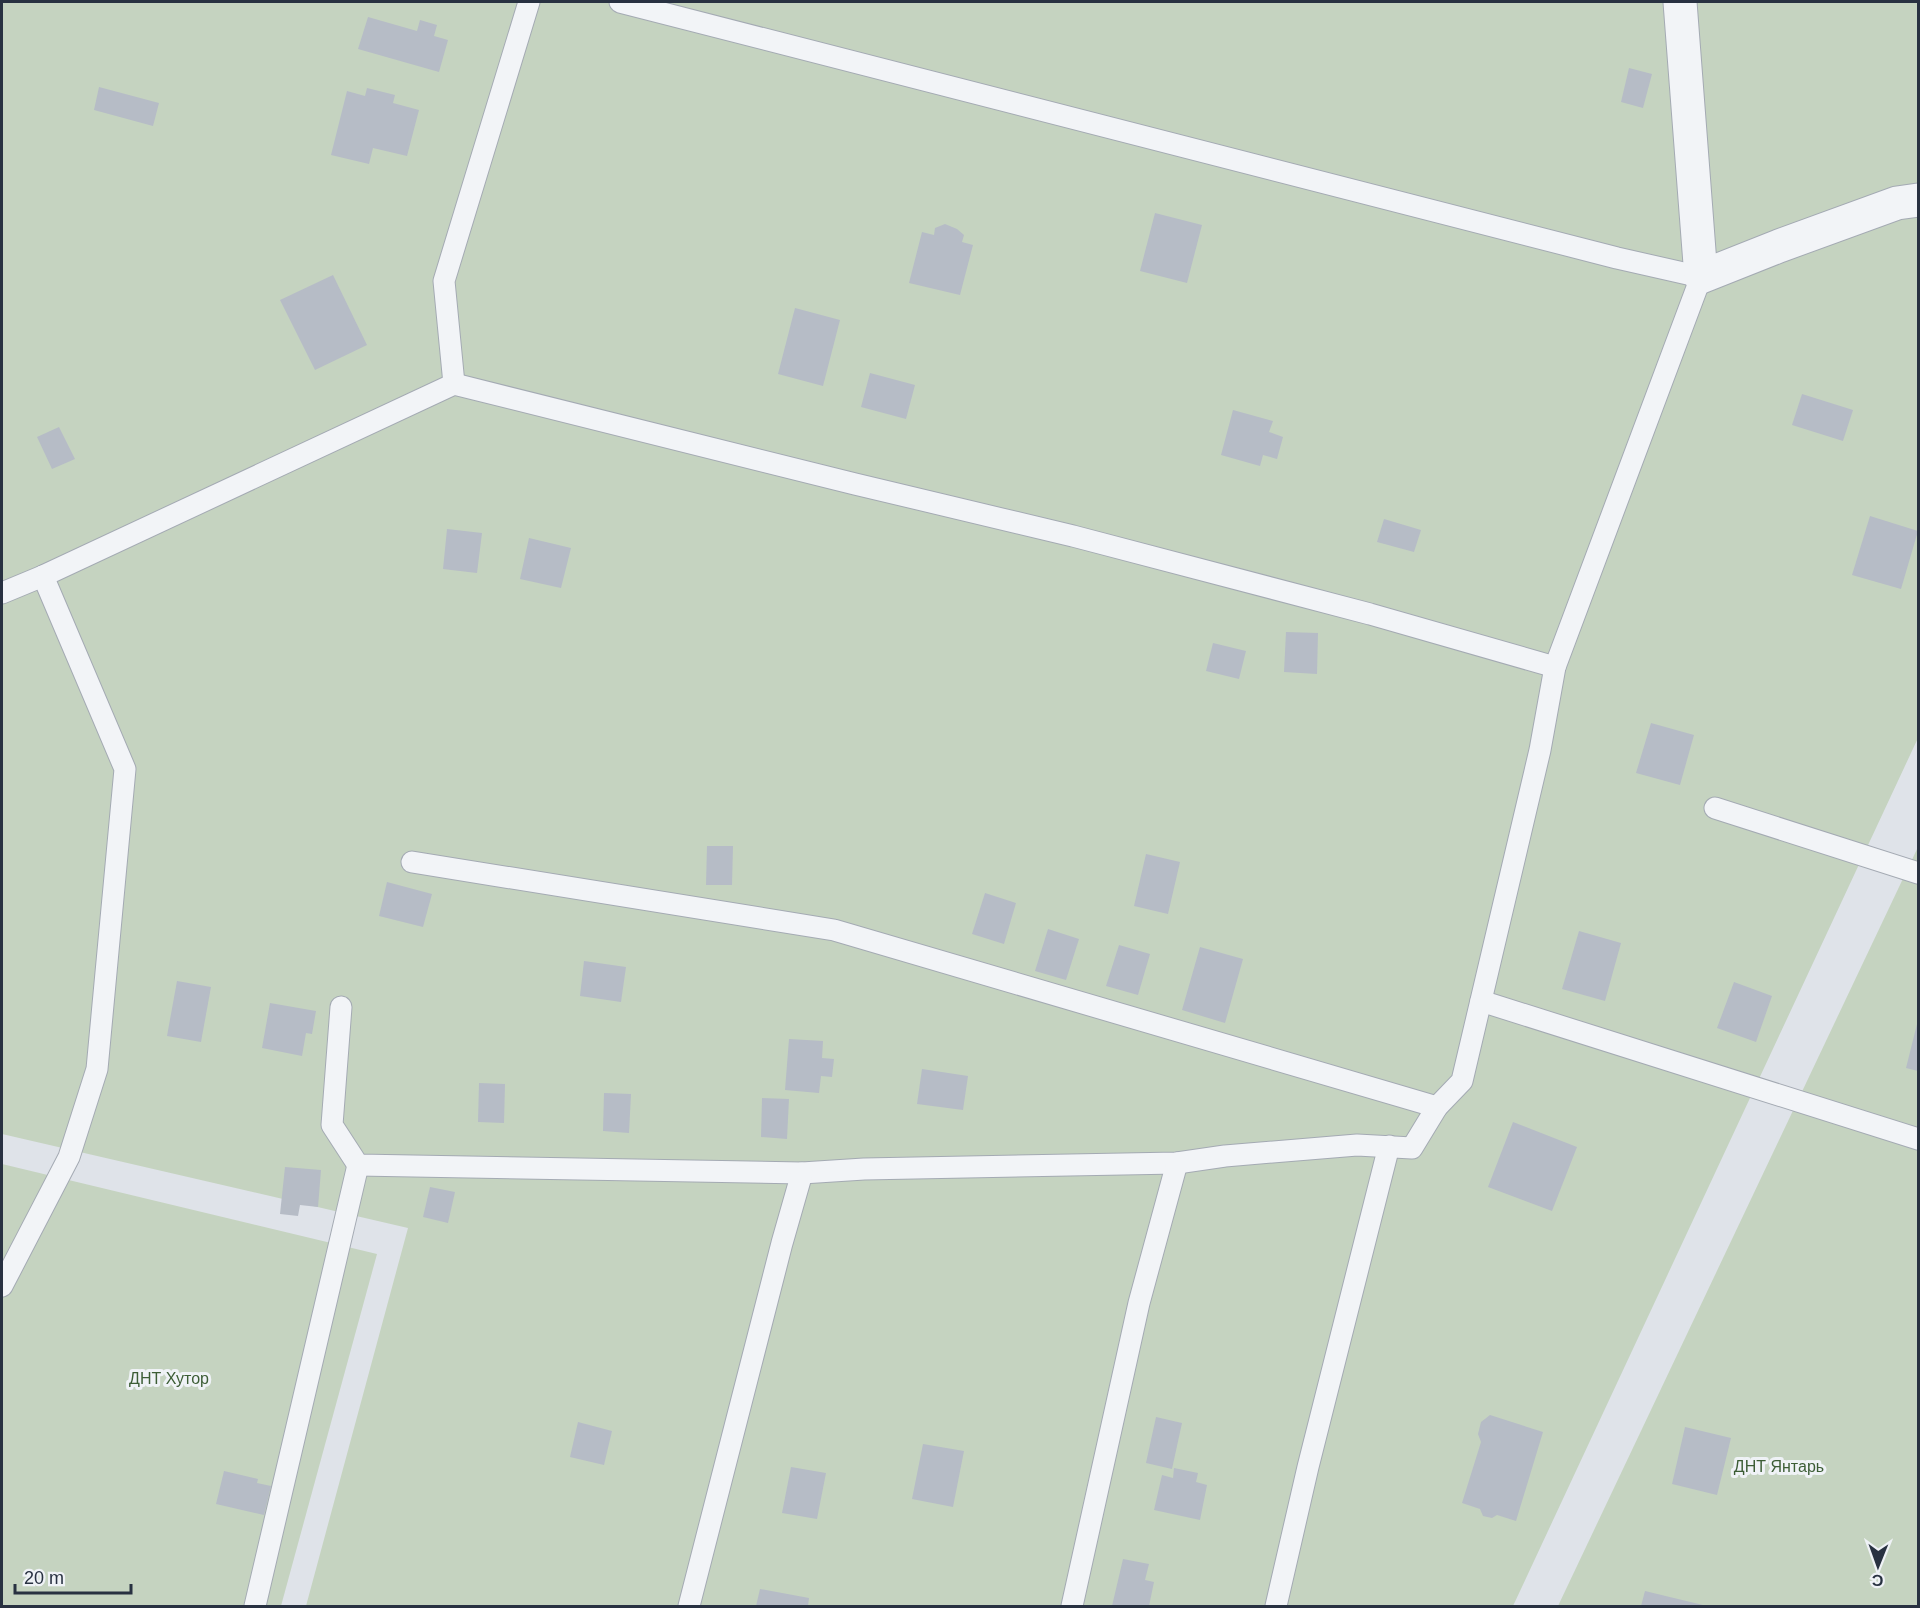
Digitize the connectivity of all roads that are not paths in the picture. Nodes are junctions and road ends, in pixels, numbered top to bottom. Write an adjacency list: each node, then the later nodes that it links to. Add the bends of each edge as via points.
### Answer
1 (529, 2): 6 (lane, via 444,281)
2 (620, 2): 5 (lane)
3 (1680, 2): 5 (street)
4 (1918, 200): 5 (street, via 1887,207)
5 (1701, 277): 9 (lane)
6 (454, 384): 7 (lane); 9 (lane, via 1073,536)
7 (43, 576): 8 (lane); 21 (lane, via 125,769 98,1069 69,1157)
8 (2, 593)
9 (1555, 667): 13 (lane, via 1540,750)
10 (1714, 808): 12 (lane)
11 (412, 862): 15 (lane, via 834,930)
12 (1918, 873)
13 (1481, 1001): 15 (lane, via 1462,1081); 16 (lane)
14 (341, 1007): 19 (lane, via 332,1125)
15 (1437, 1107): 17 (lane, via 1412,1148)
16 (1918, 1139)
17 (1389, 1146): 18 (lane, via 1357,1145); 25 (lane)
18 (1177, 1163): 20 (lane); 24 (lane, via 1139,1303)
19 (358, 1165): 20 (lane); 22 (lane)
20 (802, 1173): 23 (lane)
21 (2, 1287)
22 (255, 1606)
23 (689, 1606)
24 (1072, 1606)
25 (1276, 1606)

